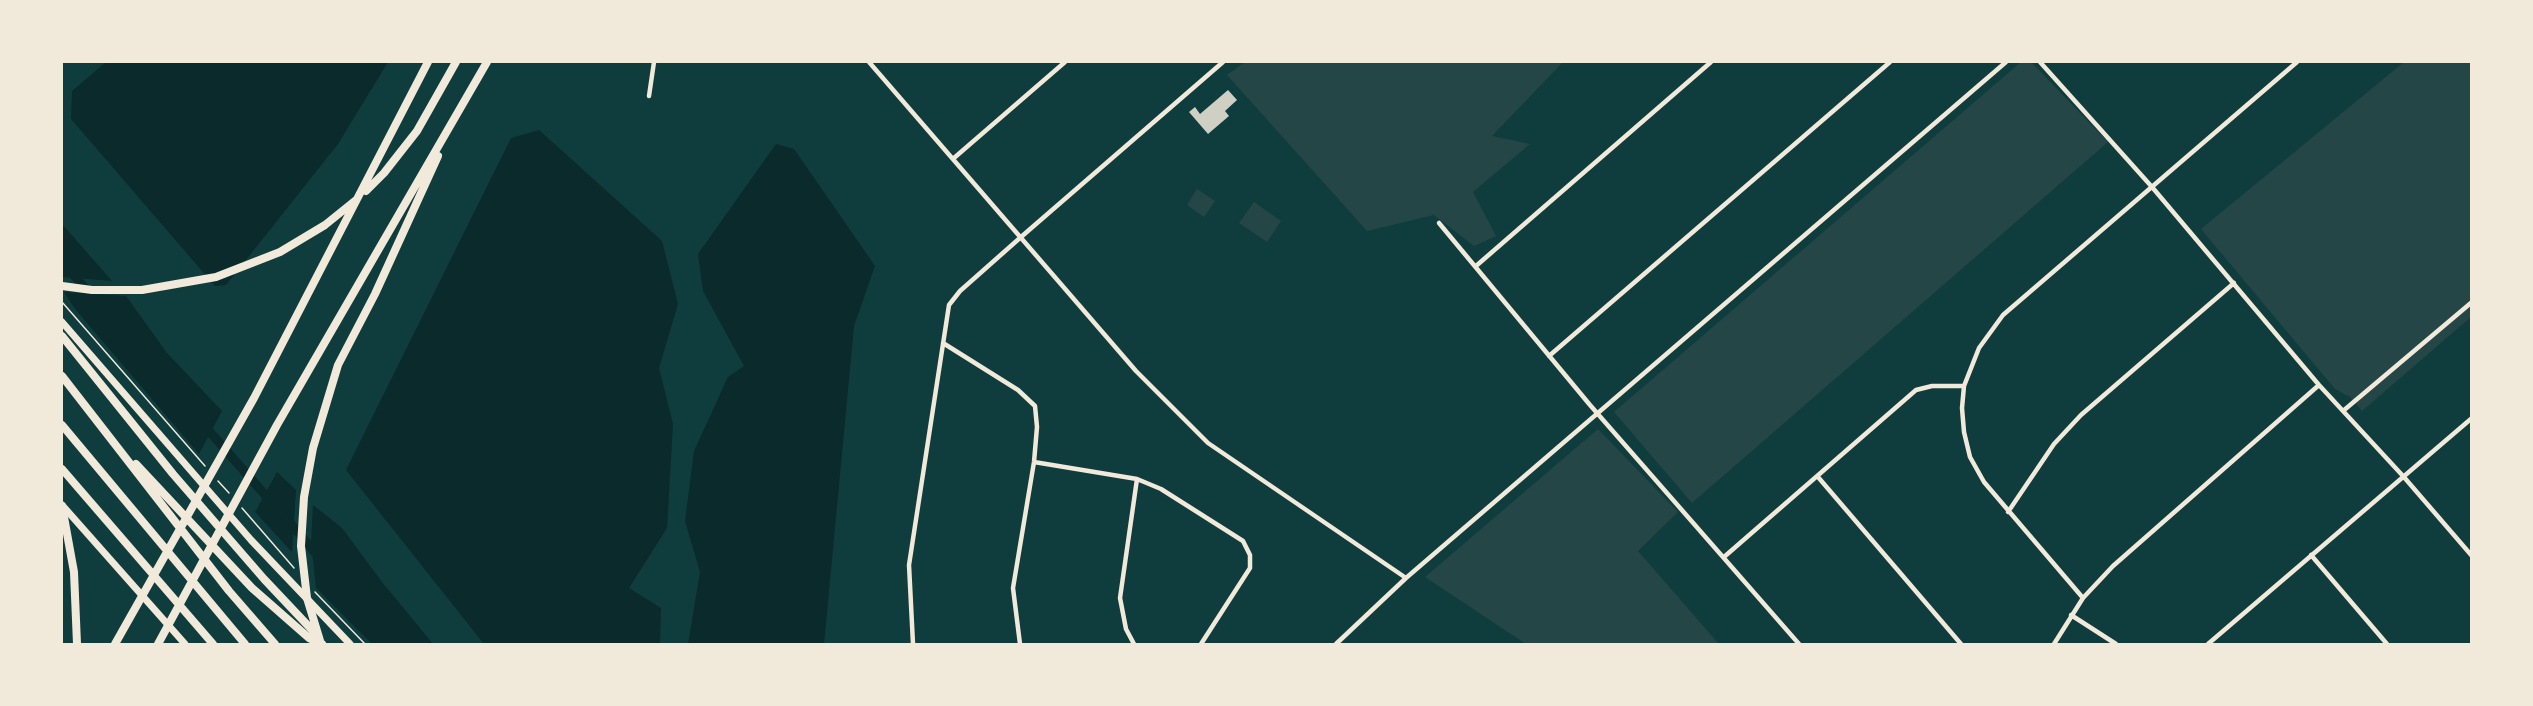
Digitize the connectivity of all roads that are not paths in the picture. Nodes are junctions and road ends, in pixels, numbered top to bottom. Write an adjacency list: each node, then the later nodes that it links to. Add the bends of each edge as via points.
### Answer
1 (428, 62): 50 (highway, via 254,398)
2 (456, 62): 21 (highway, via 417,131 384,173 340,213 280,252 216,277 165,288 118,291)
3 (487, 62): 14 (highway)
4 (654, 62): 13 (street)
5 (869, 62): 15 (street)
6 (1065, 62): 15 (street)
7 (1223, 62): 18 (street)
8 (1711, 62): 19 (street)
9 (1890, 62): 26 (street)
10 (2006, 62): 31 (street)
11 (2040, 62): 16 (street)
12 (2297, 62): 16 (street)
13 (650, 96)
14 (460, 109): 48 (highway, via 277,425); 55 (highway, via 338,365 317,434 306,479 301,546 307,598)
15 (954, 158): 18 (street)
16 (2152, 187): 20 (street); 29 (street, via 2003,315 1979,348)
17 (1439, 223): 19 (street)
18 (1021, 237): 25 (street, via 954,298 946,312); 45 (street, via 1136,371 1208,443)
19 (1476, 266): 26 (street)
20 (2234, 283): 28 (street); 41 (street, via 2081,415 2054,444)
21 (62, 286)
22 (2472, 302): 30 (street)
23 (62, 322): 56 (main road, via 251,540)
24 (62, 336): 55 (highway, via 173,474)
25 (943, 343): 35 (street, via 1018,390 1035,406); 57 (street, via 909,565)
26 (1549, 356): 31 (street)
27 (62, 376): 34 (highway)
28 (2319, 385): 30 (street); 46 (street, via 2113,566)
29 (1964, 386): 38 (street, via 1916,390); 41 (street, via 1962,408 1970,457)
30 (2343, 411): 37 (street)
31 (1598, 414): 44 (street); 45 (street)
32 (2472, 418): 37 (street)
33 (62, 425): 53 (highway)
34 (104, 431): 54 (highway); 55 (highway, via 228,564 300,631)
35 (1034, 462): 39 (street); 58 (street, via 1013,588)
36 (62, 469): 52 (highway)
37 (2403, 476): 42 (street); 43 (street)
38 (1818, 477): 44 (street); 63 (street)
39 (1137, 479): 59 (street, via 1120,598 1126,629); 60 (street, via 1161,489 1243,541 1250,555 1250,568)
40 (62, 506): 49 (highway, via 74,572); 51 (main road)
41 (2008, 512): 46 (street)
42 (2311, 555): 66 (street); 67 (street)
43 (2472, 556)
44 (1724, 557): 62 (street)
45 (1406, 578): 61 (street)
46 (2083, 598): 47 (street)
47 (2071, 615): 64 (street); 65 (street)
48 (159, 643)
49 (77, 645)
50 (115, 645)
51 (185, 645)
52 (213, 645)
53 (246, 645)
54 (275, 645)
55 (322, 645)
56 (350, 645)
57 (913, 645)
58 (1020, 645)
59 (1134, 645)
60 (1201, 645)
61 (1335, 645)
62 (1799, 645)
63 (1961, 645)
64 (2054, 645)
65 (2116, 645)
66 (2208, 645)
67 (2387, 645)

